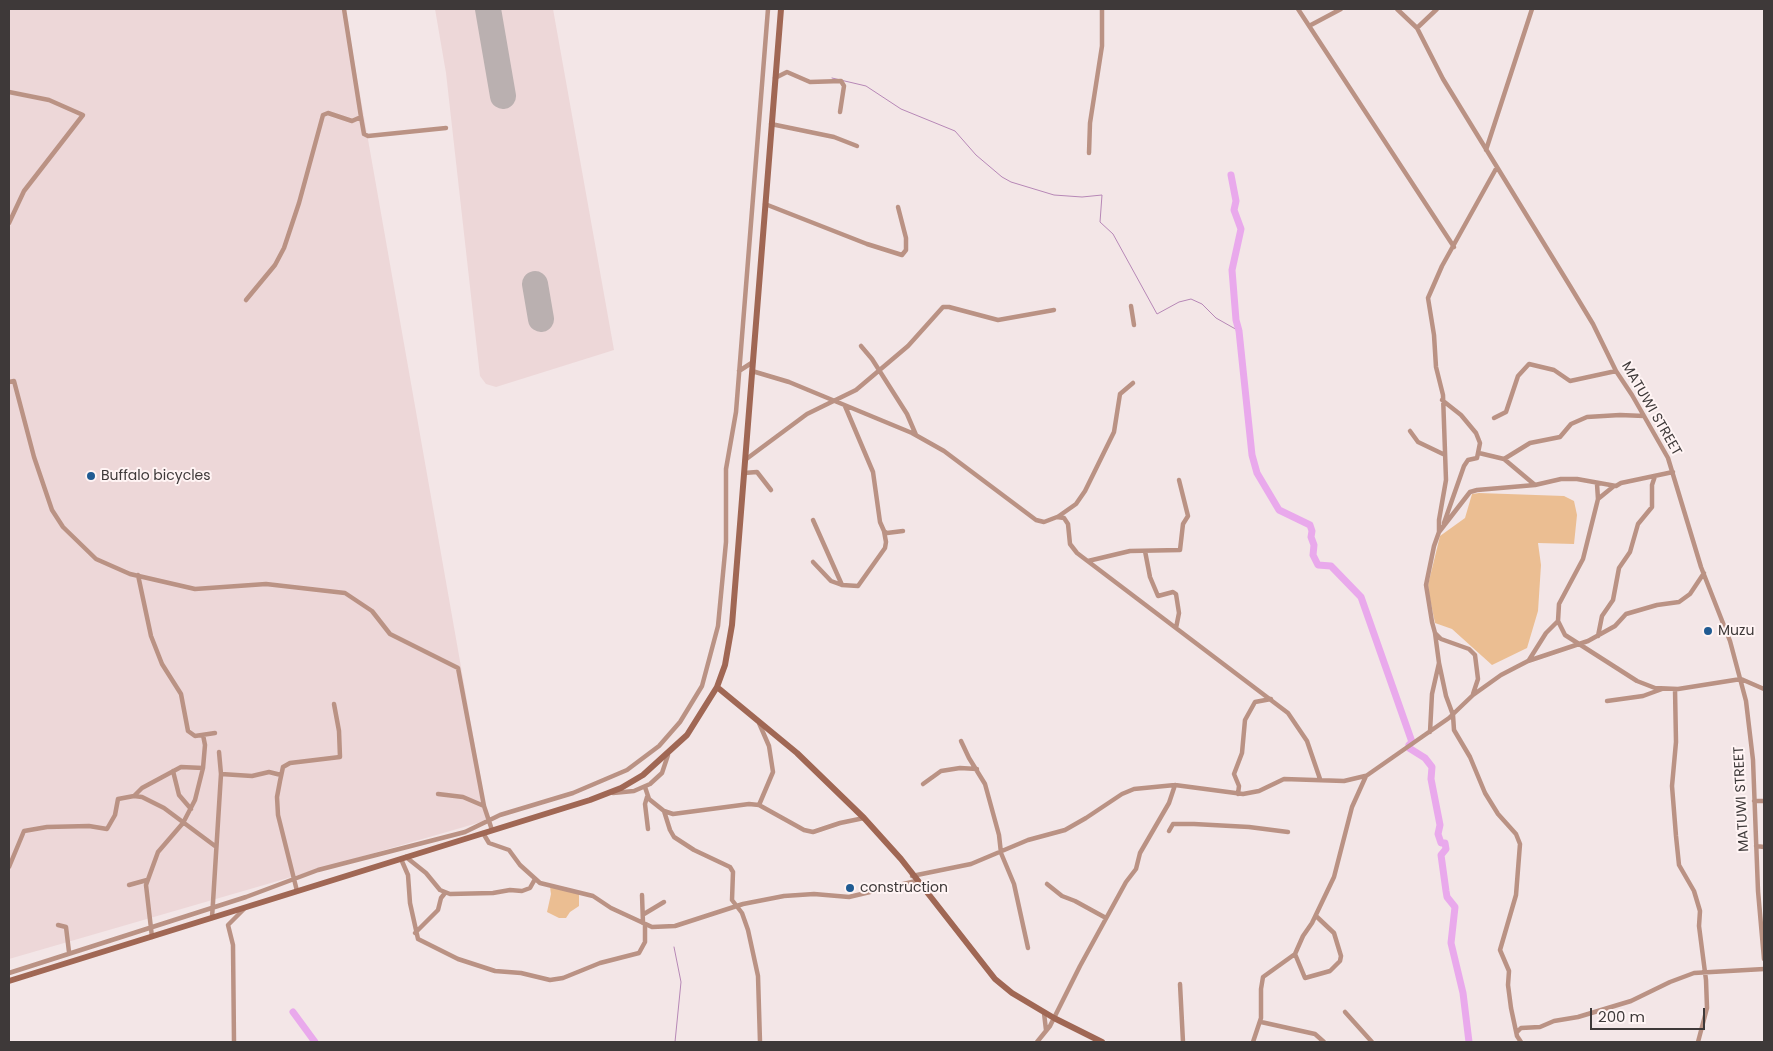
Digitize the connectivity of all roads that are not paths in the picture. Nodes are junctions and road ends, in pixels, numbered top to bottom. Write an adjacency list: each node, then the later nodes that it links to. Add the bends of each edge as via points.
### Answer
1 (344, 9): 15 (street)
2 (768, 9): 33 (street)
3 (781, 9): 12 (main road)
4 (1102, 9): 20 (street, via 1102,46 1090,123)
5 (1298, 9): 10 (street)
6 (1341, 9): 10 (street)
7 (1397, 9): 11 (street, MATUWI STREET)
8 (1437, 9): 11 (street)
9 (1532, 9): 19 (street)
10 (1309, 26): 25 (street)
11 (1418, 28): 19 (street, MATUWI STREET, via 1430,57)
12 (775, 78): 14 (street, via 787,72 810,82 841,82 844,86); 16 (main road)
13 (9, 92): 24 (street, via 50,100 83,114 18,200)
14 (840, 112)
15 (360, 117): 17 (street, via 364,134 368,136); 26 (street, via 352,122 328,113 323,115 284,248 279,260)
16 (771, 124): 18 (street, via 834,137); 22 (main road)
17 (446, 128)
18 (857, 146)
19 (1486, 150): 21 (street, MATUWI STREET)
20 (1089, 153)
21 (1497, 166): 25 (street); 34 (street, MATUWI STREET, via 1593,324)
22 (765, 204): 23 (street, via 902,255 906,250 906,238); 31 (main road)
23 (898, 208)
24 (9, 223)
25 (1454, 247): 38 (street, via 1442,266 1428,301)
26 (246, 300)
27 (1131, 306): 29 (street)
28 (1054, 310): 32 (street, via 998,320 945,307 908,346)
29 (1134, 325)
30 (860, 346): 32 (street)
31 (753, 362): 33 (street); 35 (main road)
32 (879, 369): 39 (street, via 856,390); 44 (street)
33 (739, 371): 116 (street, via 732,443 726,469 726,542 718,626 702,686 692,706 659,746 627,770 573,793)
34 (1616, 371): 41 (street, MATUWI STREET); 42 (street, via 1570,381 1554,370 1530,364 1518,376 1506,412)
35 (752, 372): 39 (street, via 789,382); 48 (main road)
36 (9, 382): 68 (street, via 14,381 44,489 63,527 96,559)
37 (1132, 383): 58 (street, via 1120,394 1114,432 1085,491 1076,504)
38 (1442, 400): 45 (street, via 1461,414 1476,433); 46 (street)
39 (836, 401): 40 (street); 48 (street, via 807,414)
40 (844, 404): 44 (street); 61 (street, via 873,472)
41 (1644, 416): 47 (street, via 1587,417 1571,424 1560,437 1530,443); 50 (street, MATUWI STREET, via 1664,448)
42 (1494, 418)
43 (1410, 432): 46 (street, via 1418,442)
44 (916, 435): 58 (street, via 944,451 1036,520 1046,522)
45 (1479, 453): 47 (street); 60 (street, via 1464,466)
46 (1443, 454): 63 (street, via 1446,484)
47 (1504, 459): 54 (street)
48 (745, 460): 49 (main road)
49 (744, 472): 56 (street, via 757,472); 78 (main road, via 732,625 725,664)
50 (1673, 472): 51 (street); 67 (street, MATUWI STREET)
51 (1656, 475): 55 (street); 73 (street, via 1652,485 1652,507 1638,524 1630,552 1619,568 1612,600 1604,611)
52 (1179, 480): 64 (street, via 1188,516 1183,524 1182,547 1178,551)
53 (1597, 484): 54 (street, via 1562,479); 55 (street); 57 (street)
54 (1535, 485): 60 (street, via 1470,492)
55 (1614, 486): 57 (street)
56 (771, 490)
57 (1598, 499): 70 (street, via 1583,559 1578,573 1561,598)
58 (1058, 517): 65 (street, via 1067,522 1072,546)
59 (813, 520): 69 (street)
60 (1443, 526): 63 (street)
61 (884, 531): 62 (street); 69 (street, via 885,548 858,586)
62 (903, 531)
63 (1439, 532): 72 (street, via 1426,585)
64 (1145, 551): 65 (street, via 1122,552); 71 (street, via 1158,596 1176,594 1179,613)
65 (1088, 561): 71 (street)
66 (813, 562): 69 (street, via 831,581)
67 (1704, 574): 73 (street, via 1684,599 1626,614 1615,626); 77 (street, MATUWI STREET)
68 (138, 575): 90 (street, via 151,636 162,664 181,694 188,731 195,736); 112 (street, via 195,589 266,584 341,592 358,600 372,611 390,634 458,668)
69 (842, 585)
70 (1558, 621): 74 (street, via 1565,635); 75 (street, via 1546,633)
71 (1176, 628): 83 (street)
72 (1436, 633): 76 (street); 82 (street, via 1446,641 1469,649 1475,656 1478,679)
73 (1598, 636): 74 (street)
74 (1579, 644): 75 (street); 79 (street, via 1638,681)
75 (1528, 662): 82 (street)
76 (1439, 663): 86 (street); 88 (street, via 1432,694)
77 (1741, 679): 80 (street); 81 (street); 109 (street, MATUWI STREET, via 1749,724)
78 (716, 687): 87 (main road); 93 (main road, via 696,724)
79 (1662, 689): 80 (street); 84 (street, via 1643,696)
80 (1675, 689): 158 (street, via 1676,742 1672,786 1679,865 1694,891 1700,911 1699,933)
81 (1764, 689)
82 (1473, 695): 86 (street)
83 (1271, 699): 100 (street, via 1301,730 1314,755); 106 (street, via 1255,702 1245,720 1242,753 1234,774 1239,786)
84 (1607, 701)
85 (334, 704): 98 (street, via 340,757 290,763 283,767)
86 (1453, 715): 88 (street); 166 (street, via 1454,730 1470,757 1484,793 1520,844 1516,895 1500,950 1508,968)
87 (758, 720): 111 (street, via 769,746 773,772); 115 (main road)
88 (1430, 732): 99 (street)
89 (214, 733): 90 (street)
90 (203, 736): 94 (street)
91 (961, 741): 95 (street)
92 (219, 752): 97 (street)
93 (668, 755): 103 (street, via 662,773); 104 (main road, via 643,775)
94 (203, 768): 96 (street, via 181,766); 113 (street, via 200,788)
95 (977, 769): 101 (street, via 941,771); 126 (street, via 987,790 1001,841)
96 (173, 772): 107 (street, via 142,788); 113 (street, via 179,796)
97 (221, 774): 98 (street, via 252,776 269,772); 123 (street)
98 (281, 775): 132 (street, via 278,815)
99 (1366, 776): 100 (street, via 1344,781); 144 (street, via 1350,814 1334,877)
100 (1320, 779): 106 (street, via 1284,779 1259,791)
101 (923, 784)
102 (1175, 785): 106 (street); 126 (street, via 1145,786 1127,791 1072,826 1028,840); 146 (street, via 1169,803 1140,853 1136,869)
103 (645, 787): 104 (street); 108 (street)
104 (610, 793): 119 (main road)
105 (438, 794): 112 (street, via 463,797)
106 (1238, 794)
107 (134, 796): 117 (street, via 164,808); 128 (street, via 118,799 112,824 107,829 73,826 24,831)
108 (647, 797): 114 (street); 118 (street)
109 (1754, 800): 110 (street); 124 (street, MATUWI STREET)
110 (1764, 801)
111 (759, 805): 114 (street, via 744,804 682,814); 115 (street, via 808,831)
112 (484, 806): 116 (street)
113 (191, 809): 117 (street)
114 (664, 811): 140 (street, via 674,836 694,850 730,867 734,875 732,897)
115 (864, 818): 129 (main road)
116 (488, 820): 119 (street); 132 (street, via 465,832 318,870)
117 (183, 823): 123 (street); 130 (street, via 158,852)
118 (648, 829)
119 (492, 830): 122 (main road)
120 (1169, 831): 121 (street, via 1173,824 1187,824)
121 (1288, 832)
122 (483, 833): 127 (main road); 131 (street, via 489,843 509,850)
123 (215, 846): 141 (street)
124 (1756, 846): 125 (street); 156 (street, MATUWI STREET)
125 (1764, 847)
126 (1001, 853): 129 (street, via 967,866); 153 (street, via 1014,884)
127 (403, 858): 135 (main road); 136 (street, via 426,873); 151 (street)
128 (9, 867)
129 (914, 878): 140 (street, via 849,897 798,895); 162 (main road, via 994,979)
130 (148, 879): 134 (street); 150 (street, via 145,888)
131 (535, 880): 136 (street, via 530,888 522,891); 148 (street, via 546,886 594,896)
132 (294, 881): 135 (street); 141 (street)
133 (1047, 884): 146 (street, via 1062,896)
134 (129, 885)
135 (297, 891): 139 (main road)
136 (445, 893): 151 (street, via 438,910)
137 (642, 895): 143 (street)
138 (664, 902): 143 (street)
139 (247, 906): 142 (main road); 147 (street)
140 (735, 907): 148 (street, via 670,927 655,928); 169 (street, via 742,914 748,930 758,976)
141 (211, 908): 145 (street); 150 (street)
142 (226, 913): 145 (main road); 147 (street)
143 (644, 914): 148 (street)
144 (1316, 916): 155 (street); 155 (street, via 1334,933 1340,961 1330,972 1304,978)
145 (212, 918): 152 (main road)
146 (1106, 918): 164 (street)
147 (228, 922): 168 (street, via 232,945)
148 (644, 924): 151 (street, via 645,942 639,953 554,980 488,969 440,951 420,940)
149 (58, 925): 154 (street, via 66,927)
150 (150, 928): 152 (street); 159 (street)
151 (416, 933)
152 (152, 937): 160 (main road)
153 (1028, 948)
154 (69, 952)
155 (1294, 954): 165 (street, via 1263,977)
156 (1764, 959)
157 (1764, 970): 158 (street)
158 (1705, 972): 166 (street, via 1670,982 1631,1001 1540,1027 1521,1028); 179 (street, via 1707,1008)
159 (9, 973)
160 (9, 981)
161 (1180, 984): 173 (street)
162 (1044, 1012): 164 (main road); 167 (street, via 1047,1022)
163 (1345, 1012): 176 (street)
164 (1054, 1018): 167 (street); 172 (main road)
165 (1260, 1022): 174 (street); 175 (street, via 1315,1034)
166 (1517, 1032): 177 (street); 178 (street)
167 (1045, 1033): 170 (street); 171 (street)
168 (234, 1042)
169 (760, 1042)
170 (1037, 1042)
171 (1044, 1042)
172 (1102, 1042)
173 (1182, 1042)
174 (1253, 1042)
175 (1324, 1042)
176 (1372, 1042)
177 (1514, 1042)
178 (1521, 1042)
179 (1698, 1042)

